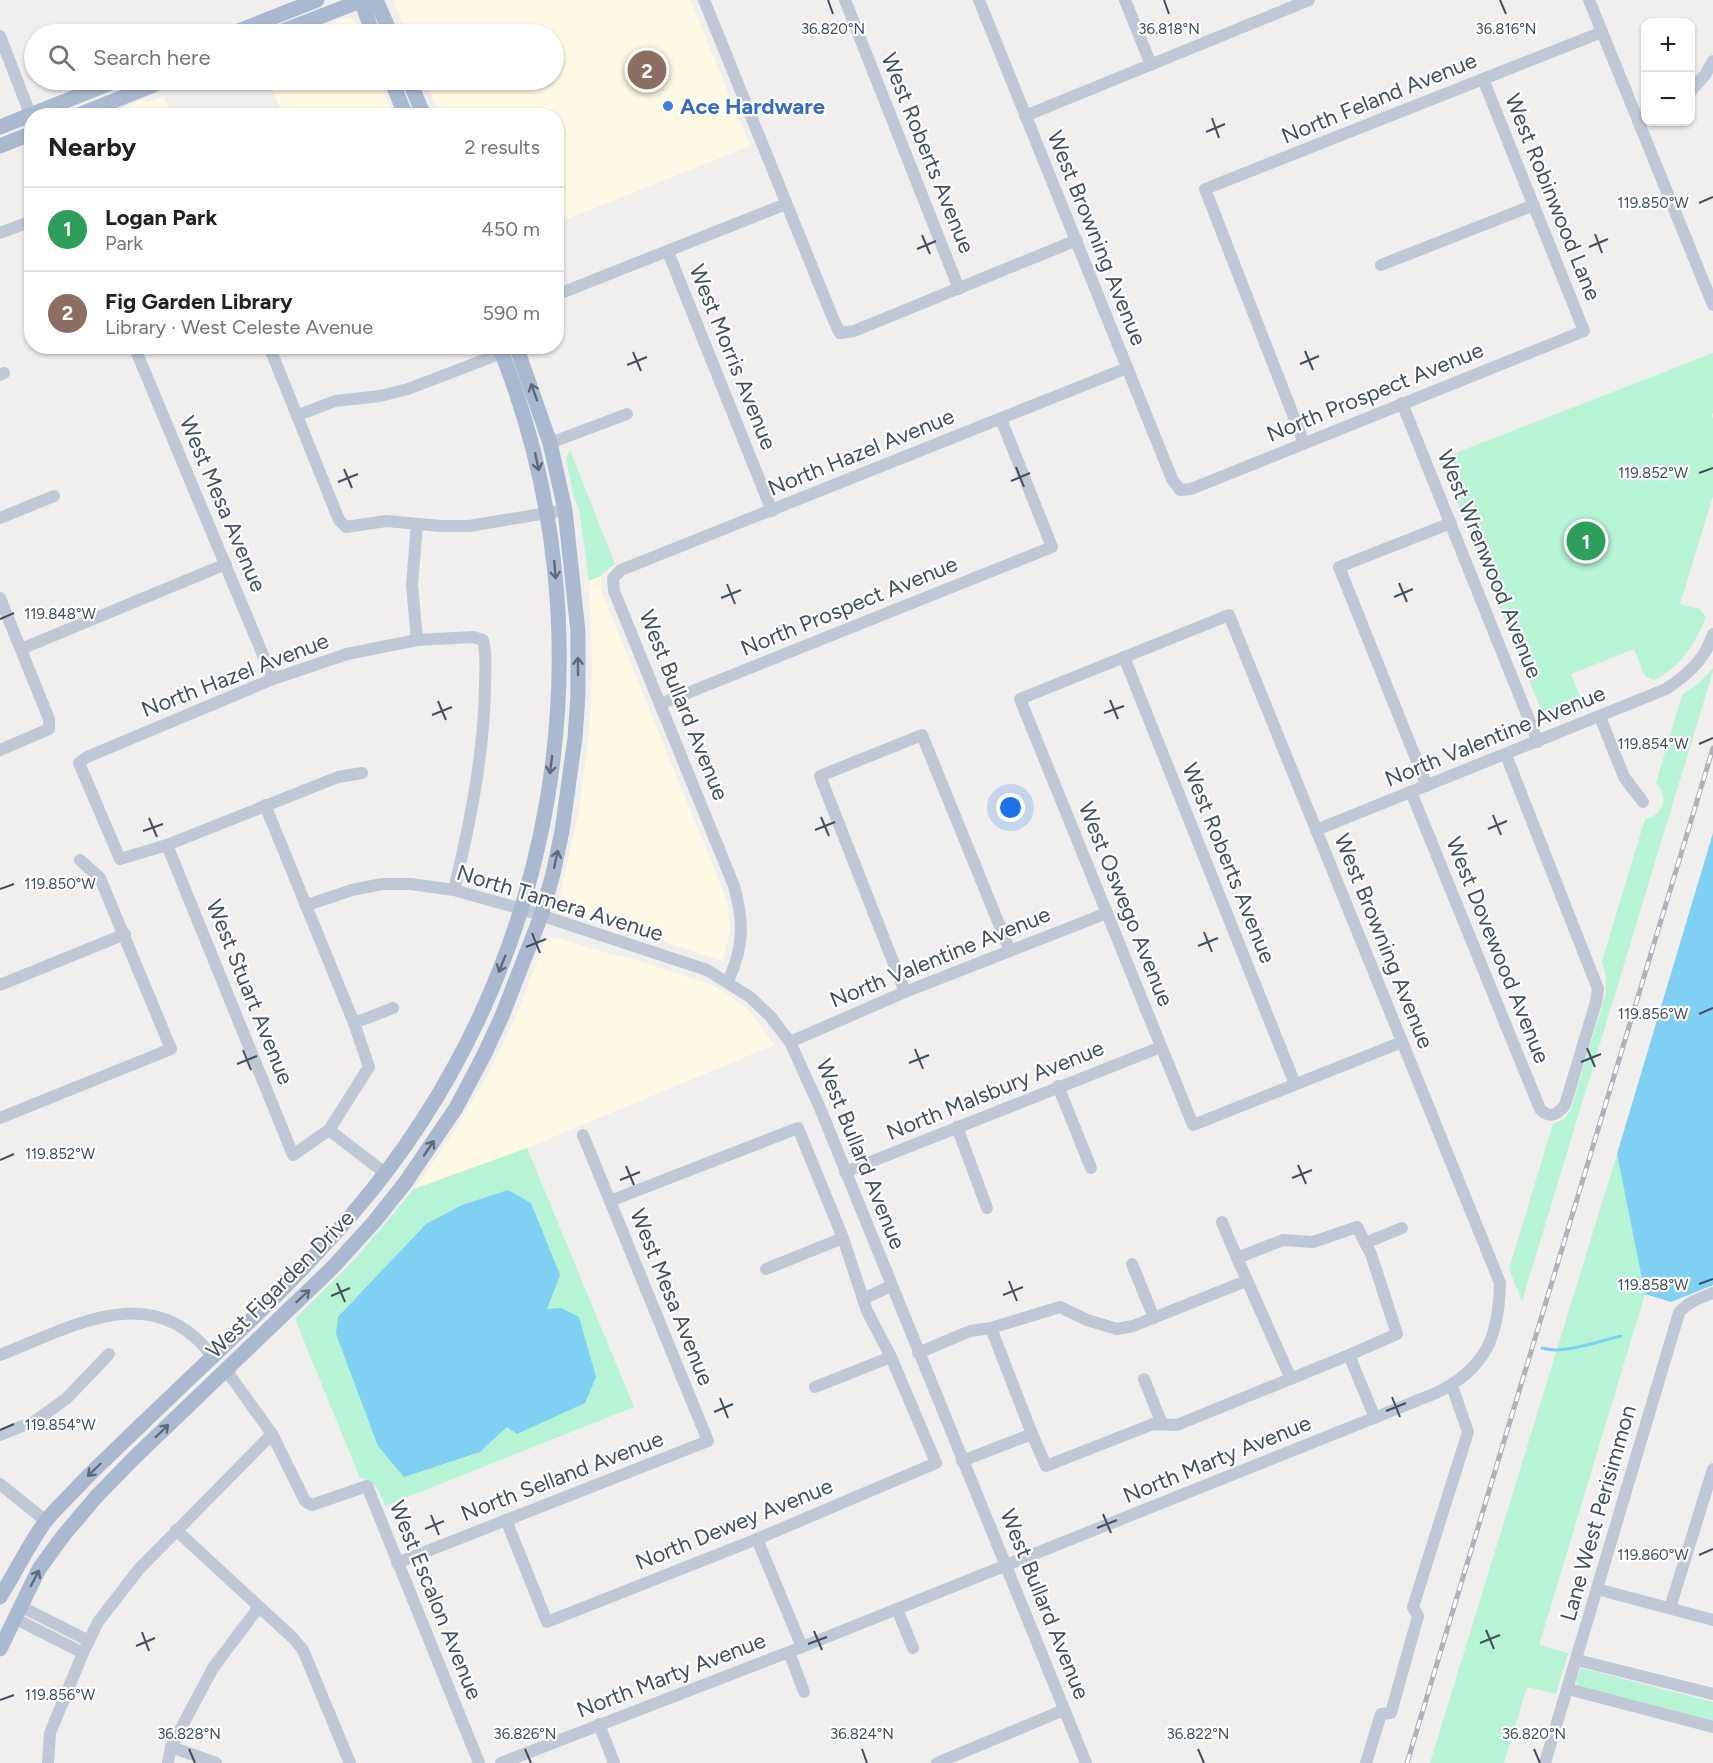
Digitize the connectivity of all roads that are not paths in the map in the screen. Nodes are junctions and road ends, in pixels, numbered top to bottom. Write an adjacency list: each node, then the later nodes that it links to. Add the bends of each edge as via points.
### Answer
1 (317, 0): 10 (main road)
2 (361, 0): 11 (main road); 12 (main road)
3 (376, 0): 13 (main road)
4 (704, 0): 38 (street)
5 (845, 0): 45 (street, West Roberts Avenue)
6 (979, 0): 29 (street, West Browning Avenue)
7 (1125, 0): 17 (street)
8 (1308, 0): 17 (street)
9 (1589, 0): 14 (street)
10 (256, 24)
11 (300, 24)
12 (369, 24)
13 (387, 24)
14 (1602, 32): 18 (street, North Feland Avenue); 31 (street)
15 (0, 36): 24 (street)
16 (1713, 60): 19 (street)
17 (1151, 65): 29 (street)
18 (1484, 79): 39 (street, West Robinwood Lane); 61 (street, North Feland Avenue, via 1205,189)
19 (1695, 86)
20 (92, 90): 25 (main road)
21 (136, 90): 26 (main road)
22 (395, 90): 27 (main road)
23 (413, 90): 28 (main road)
24 (28, 108)
25 (46, 108)
26 (94, 108)
27 (403, 108)
28 (421, 108)
29 (1025, 116): 42 (street, West Browning Avenue)
30 (24, 117): 34 (main road)
31 (1641, 119)
32 (24, 126): 36 (main road)
33 (1644, 126): 47 (street)
34 (0, 127)
35 (24, 136): 37 (main road)
36 (0, 137)
37 (0, 146)
38 (786, 204): 43 (street); 45 (street, via 840,333)
39 (1534, 205): 44 (street); 48 (street, West Robinwood Lane)
40 (24, 224): 41 (street)
41 (0, 233)
42 (1077, 240): 45 (street); 54 (street, West Browning Avenue)
43 (668, 252): 46 (street); 65 (street, West Morris Avenue)
44 (1381, 264)
45 (959, 289)
46 (564, 292)
47 (1712, 298)
48 (1584, 330): 55 (street, North Prospect Avenue)
49 (137, 354): 70 (street, West Mesa Avenue)
50 (272, 354): 58 (street)
51 (494, 354): 58 (street, via 408,389 335,401)
52 (507, 354): 56 (main road)
53 (508, 354): 60 (main road, one-way to 53)
54 (1127, 368): 59 (street, North Hazel Avenue); 62 (street, West Browning Avenue)
55 (1402, 403): 61 (street, North Prospect Avenue); 68 (street, West Wrenwood Avenue)
56 (523, 411): 60 (main road, via 532,417 540,435); 66 (main road, one-way to 66)
57 (627, 414): 60 (street)
58 (298, 415): 69 (street, via 339,520 346,527 386,521)
59 (1001, 419): 65 (street, North Hazel Avenue); 78 (street, North Prospect Avenue, via 1052,547)
60 (550, 443): 64 (main road)
61 (1304, 443): 62 (street, North Prospect Avenue)
62 (1180, 490)
63 (54, 496): 67 (street)
64 (565, 510): 66 (street); 95 (main road, West Figarden Drive, one-way to 64, via 562,831 578,694 578,632)
65 (772, 511): 71 (street, North Hazel Avenue, via 621,570)
66 (547, 512): 69 (street, via 470,526); 93 (main road, West Figarden Drive, one-way to 93, via 558,610 557,698 546,808)
67 (0, 518)
68 (1451, 523): 80 (street, West Wrenwood Avenue); 84 (street, via 1339,567)
69 (417, 524): 74 (street, via 412,585)
70 (225, 564): 75 (street); 77 (street, West Mesa Avenue)
71 (613, 578): 78 (street, West Bullard Avenue, via 614,591)
72 (0, 598): 75 (street)
73 (1713, 634): 79 (street, North Valentine Avenue, via 1700,661 1686,676 1666,689)
74 (417, 640): 77 (street, North Hazel Avenue, via 347,654); 91 (street, North Hazel Avenue, via 473,637 483,640 486,651 478,771)
75 (21, 649): 81 (street, via 47,711 49,729)
76 (1124, 657): 88 (street, West Browning Avenue, via 1229,615); 94 (street, West Oswego Avenue, via 1020,699); 106 (street, West Roberts Avenue)
77 (273, 679): 89 (street, North Hazel Avenue, via 79,763 120,859)
78 (660, 704): 98 (street, West Bullard Avenue, via 734,885 740,909 740,950)
79 (1600, 717): 80 (street, North Valentine Avenue); 86 (street, via 1624,777)
80 (1538, 742): 82 (street, North Valentine Avenue)
81 (0, 750)
82 (1506, 754): 84 (street, North Valentine Avenue); 85 (street, West Dovewood Avenue, via 1598,989 1565,1105 1553,1116 1540,1109)
83 (362, 773): 87 (street, via 338,777)
84 (1427, 786): 85 (street, North Valentine Avenue)
85 (1411, 792): 88 (street, North Valentine Avenue)
86 (1643, 802)
87 (265, 805): 89 (street); 92 (street)
88 (1316, 830): 104 (street, West Browning Avenue)
89 (167, 845): 110 (street, West Stuart Avenue, via 293,1155)
90 (80, 860): 96 (street, via 100,878)
91 (454, 890): 92 (street, North Tamera Avenue, via 382,884); 93 (street, North Tamera Avenue)
92 (307, 905): 102 (street)
93 (522, 909): 95 (street, North Tamera Avenue); 114 (main road, West Figarden Drive, one-way to 114, via 474,1031 420,1126)
94 (1107, 913): 97 (street, North Valentine Avenue); 105 (street, West Oswego Avenue)
95 (541, 915): 98 (street, North Tamera Avenue, via 707,970); 138 (main road, West Figarden Drive, one-way to 95, via 332,1268 405,1183 456,1108 484,1055)
96 (125, 934): 99 (street); 108 (street, via 171,1049)
97 (1010, 951): 100 (street, North Valentine Avenue); 100 (street, via 922,735 820,776)
98 (728, 981): 103 (street, West Bullard Avenue, via 771,1017)
99 (0, 985)
100 (905, 992): 103 (street, North Valentine Avenue)
101 (393, 1008): 102 (street)
102 (354, 1023): 110 (street, via 369,1067)
103 (790, 1042): 113 (street, West Bullard Avenue)
104 (1402, 1042): 106 (street); 125 (street, West Browning Avenue)
105 (1161, 1047): 106 (street, West Oswego Avenue, via 1194,1125); 107 (street, North Malsbury Avenue)
106 (1295, 1084)
107 (1058, 1086): 109 (street, North Malsbury Avenue); 112 (street)
108 (0, 1118)
109 (957, 1127): 113 (street, North Malsbury Avenue); 116 (street)
110 (329, 1130): 114 (street)
111 (583, 1135): 115 (street, West Mesa Avenue)
112 (1091, 1168)
113 (845, 1172): 126 (street, West Bullard Avenue)
114 (385, 1173): 130 (main road, West Figarden Drive, via 353,1214)
115 (610, 1201): 119 (street, via 798,1128); 149 (street, West Mesa Avenue)
116 (987, 1208)
117 (1222, 1222): 121 (street)
118 (1402, 1228): 120 (street)
119 (843, 1239): 123 (street); 128 (street)
120 (1365, 1243): 121 (street, via 1357,1227 1312,1242 1283,1240); 135 (street, via 1397,1334)
121 (1237, 1258): 124 (street)
122 (1132, 1264): 129 (street)
123 (766, 1269)
124 (1246, 1281): 129 (street); 140 (street)
125 (1500, 1283): 141 (street, North Marty Avenue, via 1500,1308 1488,1347 1465,1377)
126 (891, 1286): 128 (street); 132 (street, West Bullard Avenue)
127 (1713, 1293): 160 (street, Lane West Perisimmon, via 1691,1302 1679,1313)
128 (863, 1299): 137 (street)
129 (1154, 1318): 131 (street, via 1117,1329 1060,1307)
130 (242, 1328): 136 (main road, West Figarden Drive); 138 (main road, via 226,1357)
131 (991, 1328): 132 (street, via 970,1331); 147 (street)
132 (918, 1353): 150 (street, West Bullard Avenue)
133 (109, 1354): 148 (street, via 66,1399 35,1421)
134 (0, 1355): 136 (street, via 92,1318 122,1312 157,1316 183,1326)
135 (1349, 1355): 140 (street); 144 (street)
136 (212, 1356): 143 (main road, via 209,1371 199,1384); 153 (main road, West Figarden Drive, one-way to 153, via 85,1478)
137 (891, 1357): 142 (street); 156 (street, North Dewey Avenue, via 936,1463)
138 (226, 1370): 143 (main road, West Figarden Drive); 146 (street)
139 (1144, 1378): 145 (street)
140 (1291, 1378): 145 (street, via 1177,1425)
141 (1452, 1386): 144 (street, North Marty Avenue); 190 (street, via 1468,1432 1413,1607 1418,1616 1391,1713 1381,1714)
142 (815, 1387)
143 (201, 1394): 165 (main road, West Figarden Drive, one-way to 143, via 39,1569 63,1536)
144 (1375, 1418): 158 (street, North Marty Avenue)
145 (1162, 1424): 147 (street, via 1046,1466)
146 (272, 1434): 155 (street); 157 (street, West Escalon Avenue, via 305,1501 312,1505 367,1486)
147 (1032, 1434): 150 (street)
148 (0, 1435)
149 (708, 1441): 154 (street, North Selland Avenue)
150 (962, 1461): 158 (street, West Bullard Avenue)
151 (1713, 1470): 163 (street)
152 (0, 1484): 153 (street)
153 (46, 1521): 159 (main road, West Figarden Drive)
154 (506, 1521): 156 (street, North Dewey Avenue, via 547,1622); 157 (street, North Selland Avenue)
155 (176, 1530): 162 (street); 167 (street, via 98,1622)
156 (757, 1539): 168 (street)
157 (397, 1563): 185 (street, West Escalon Avenue)
158 (1005, 1566): 164 (street, North Marty Avenue); 177 (street, West Bullard Avenue)
159 (17, 1569): 161 (main road, West Figarden Drive); 165 (main road, via 11,1603)
160 (1598, 1589): 163 (street); 173 (street, Lane West Perisimmon)
161 (0, 1598)
162 (258, 1608): 180 (street, via 213,1668); 184 (street, via 303,1650)
163 (1670, 1608): 166 (street)
164 (897, 1609): 168 (street, North Marty Avenue); 169 (street)
165 (17, 1612): 167 (street); 170 (main road, West Figarden Drive); 172 (street)
166 (1713, 1620)
167 (89, 1641): 172 (street)
168 (802, 1647): 171 (street, North Marty Avenue)
169 (913, 1648)
170 (0, 1649)
171 (789, 1652): 175 (street, North Marty Avenue); 178 (street, North Marty Avenue)
172 (83, 1653): 181 (street, via 50,1733)
173 (1577, 1660): 174 (street, Lane West Perisimmon); 176 (street)
174 (1568, 1689): 179 (street); 191 (street, Lane West Perisimmon)
175 (804, 1692)
176 (1713, 1694)
177 (1064, 1710): 188 (street); 189 (street, West Bullard Avenue)
178 (599, 1724): 186 (street, North Marty Avenue); 187 (street)
179 (1713, 1727)
180 (171, 1747): 182 (street); 183 (street)
181 (48, 1763)
182 (168, 1763)
183 (216, 1763)
184 (350, 1763)
185 (479, 1763)
186 (501, 1763)
187 (614, 1763)
188 (937, 1763)
189 (1086, 1763)
190 (1366, 1763)
191 (1546, 1763)

